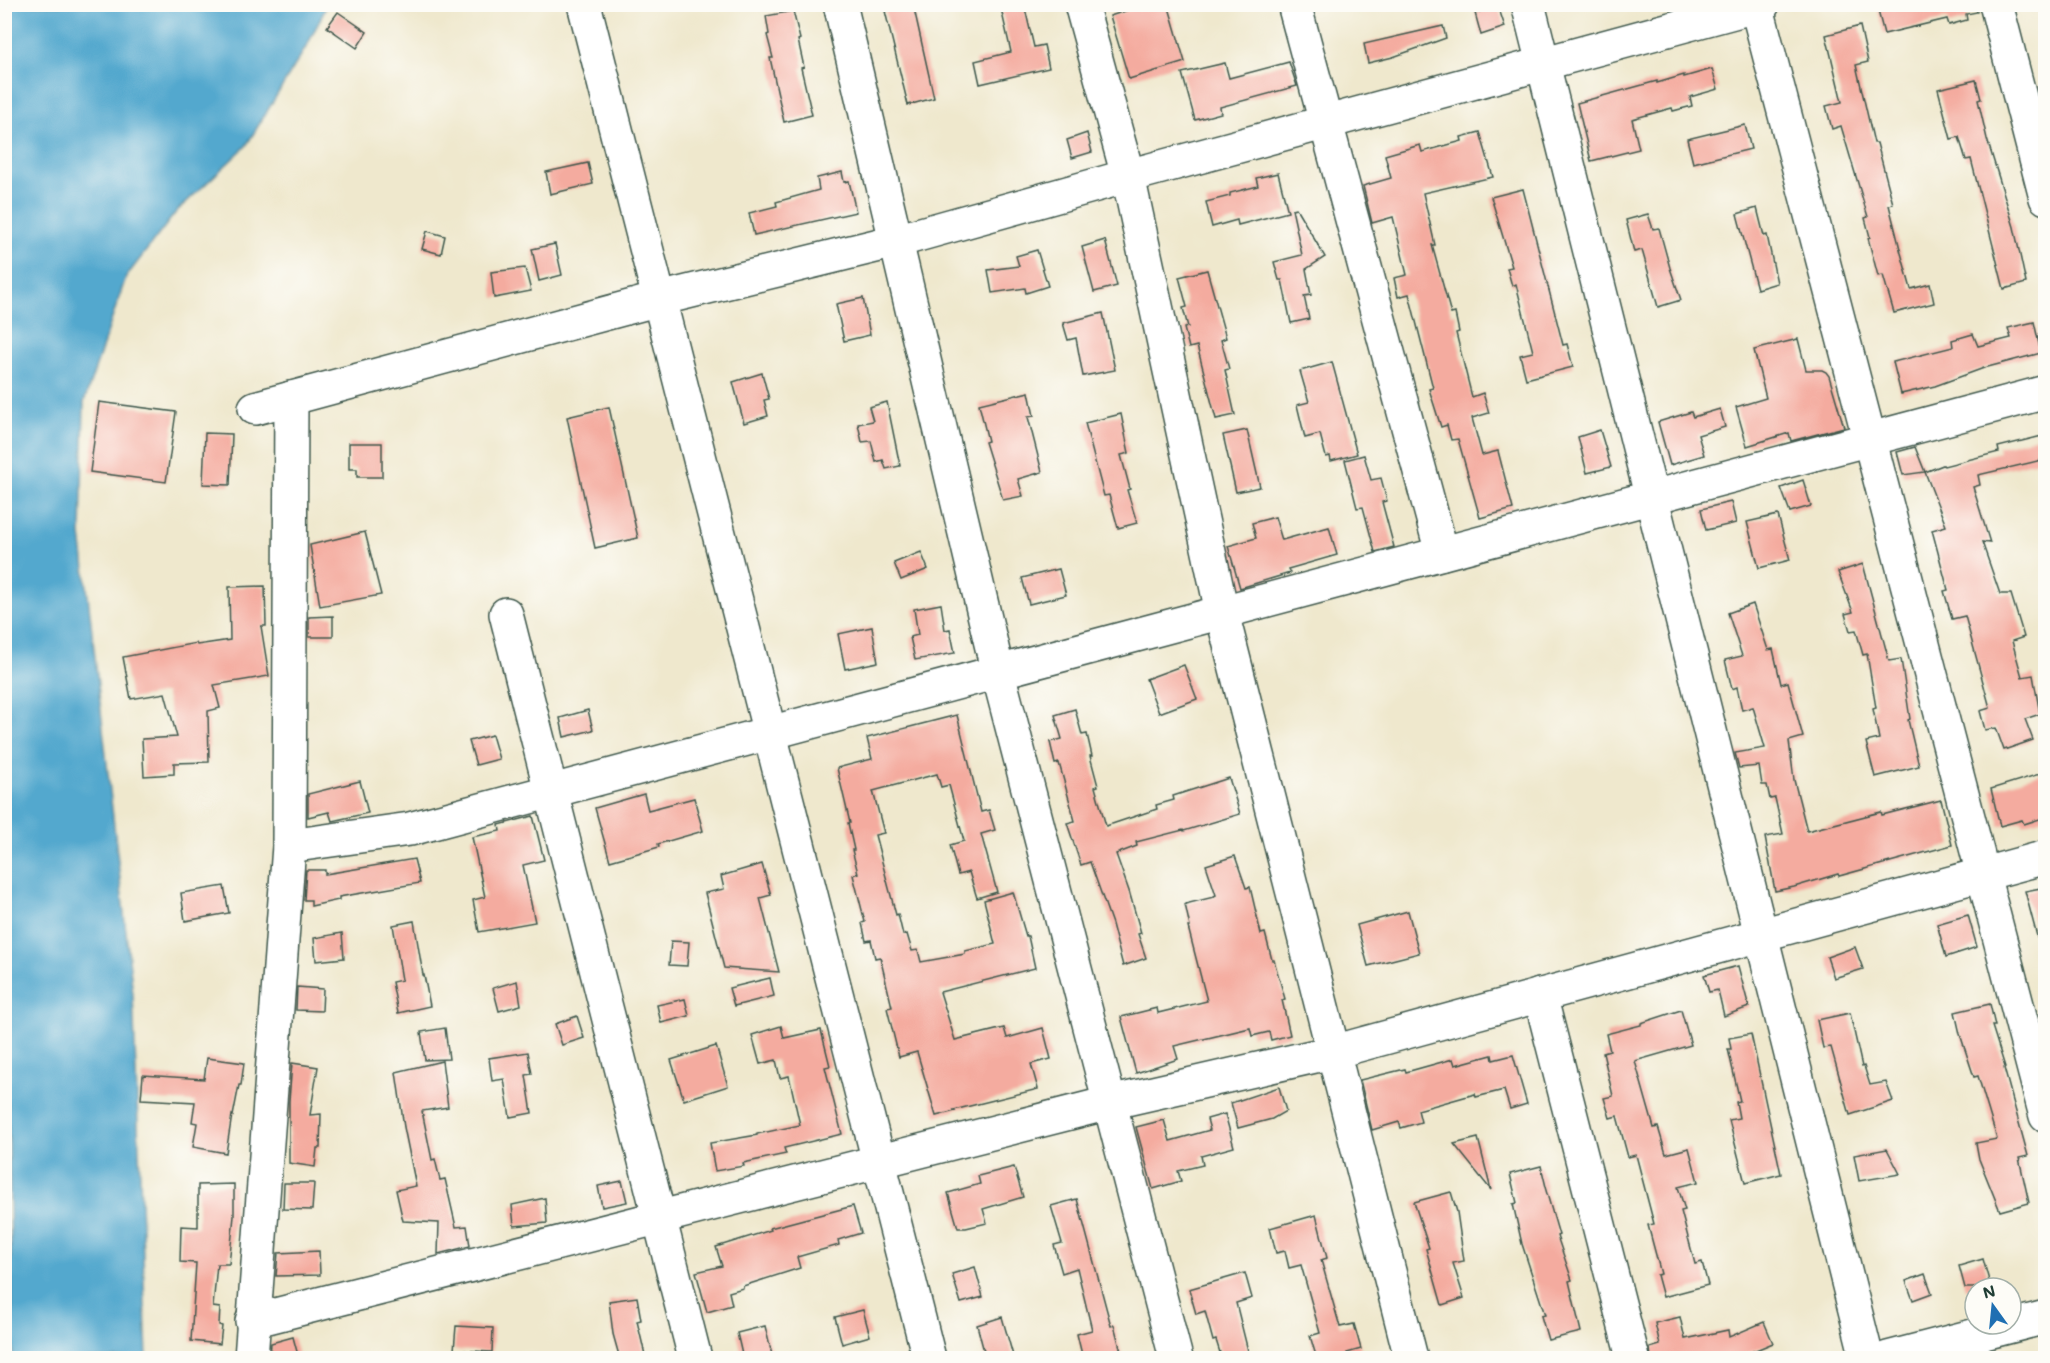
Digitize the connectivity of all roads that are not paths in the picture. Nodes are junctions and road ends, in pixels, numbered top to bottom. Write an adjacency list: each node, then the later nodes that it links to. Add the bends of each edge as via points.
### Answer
1 (584, 4): 13 (street)
2 (840, 4): 12 (street)
3 (1081, 4): 10 (street)
4 (1294, 4): 9 (street)
5 (1527, 4): 8 (street)
6 (1996, 4): 11 (street)
7 (1759, 5): 8 (street); 17 (street)
8 (1542, 64): 9 (street); 18 (street)
9 (1326, 122): 10 (street); 19 (street)
10 (1128, 176): 12 (street); 20 (street)
11 (2046, 198)
12 (896, 241): 13 (street); 22 (street)
13 (659, 299): 15 (street); 23 (street)
14 (2046, 392): 17 (street)
15 (291, 398): 16 (street); 25 (street)
16 (255, 408)
17 (1869, 439): 18 (street); 27 (street)
18 (1651, 497): 19 (street); 28 (street)
19 (1442, 553): 20 (street)
20 (1222, 612): 22 (street); 30 (street)
21 (506, 614): 24 (street)
22 (997, 671): 23 (street); 31 (street)
23 (770, 732): 24 (street); 33 (street)
24 (551, 791): 25 (street, via 410,828); 34 (street)
25 (289, 846): 36 (street)
26 (2046, 856): 27 (street)
27 (1983, 874): 28 (street); 32 (street)
28 (1761, 935): 29 (street); 43 (street)
29 (1540, 995): 30 (street); 42 (street)
30 (1334, 1052): 31 (street); 41 (street)
31 (1109, 1103): 33 (street); 40 (street)
32 (2046, 1116)
33 (879, 1162): 34 (street); 39 (street)
34 (659, 1218): 36 (street); 38 (street)
35 (2046, 1317): 44 (street)
36 (252, 1321): 37 (street)
37 (251, 1359)
38 (695, 1359)
39 (929, 1359)
40 (1176, 1359)
41 (1411, 1359)
42 (1633, 1359)
43 (1867, 1359)
44 (1888, 1359)

